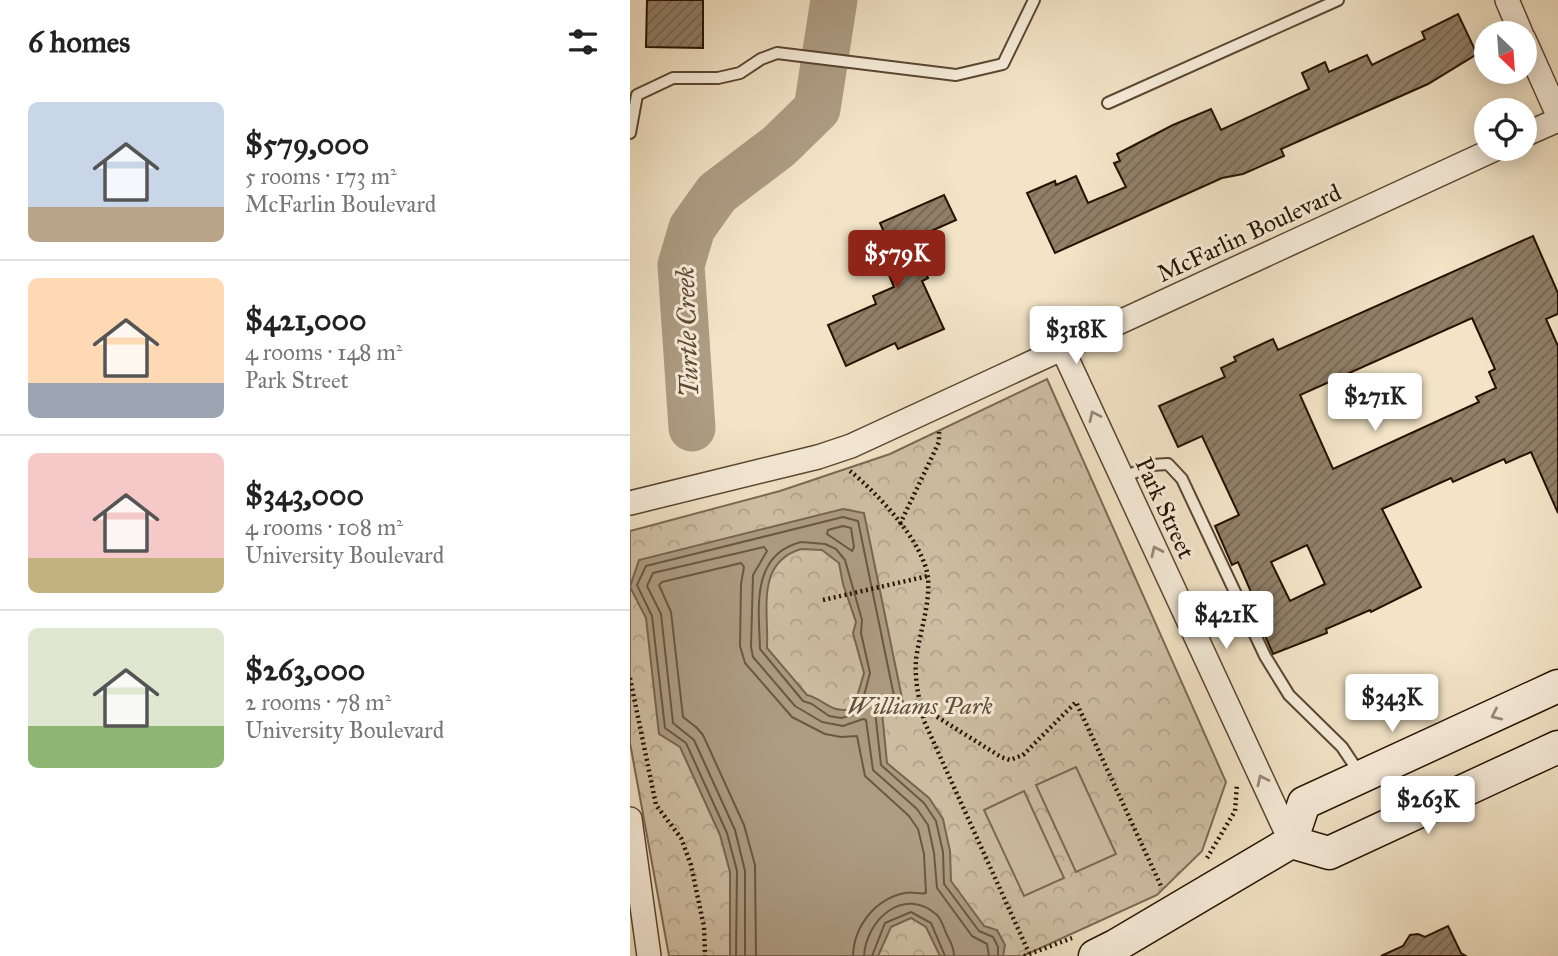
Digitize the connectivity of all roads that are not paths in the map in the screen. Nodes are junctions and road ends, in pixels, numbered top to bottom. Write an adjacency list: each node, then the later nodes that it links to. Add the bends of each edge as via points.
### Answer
1 (1034, 0): 9 (lane, via 1003,64 956,75 777,53 740,73 673,78 637,95)
2 (1338, 0): 6 (lane)
3 (1507, 0): 4 (street)
4 (1516, 21)
5 (1537, 69): 7 (street)
6 (1108, 103)
7 (1558, 117): 8 (street)
8 (1537, 128)
9 (630, 133)
10 (1474, 159): 11 (street, McFarlin Boulevard)
11 (1062, 348): 12 (street, Park Street, one-way to 11); 13 (street, McFarlin Boulevard, via 851,446)
12 (1122, 478): 16 (lane, via 1152,465 1168,464 1182,479 1265,656 1289,695 1342,747); 18 (street, Park Street, one-way to 12)
13 (630, 503)
14 (1558, 686): 16 (street, one-way to 16)
15 (1558, 747): 18 (street, via 1329,853)
16 (1362, 776): 18 (street, via 1304,803)
17 (630, 819): 20 (street)
18 (1291, 842): 19 (street, via 1127,940)
19 (1087, 946)
20 (649, 956)

